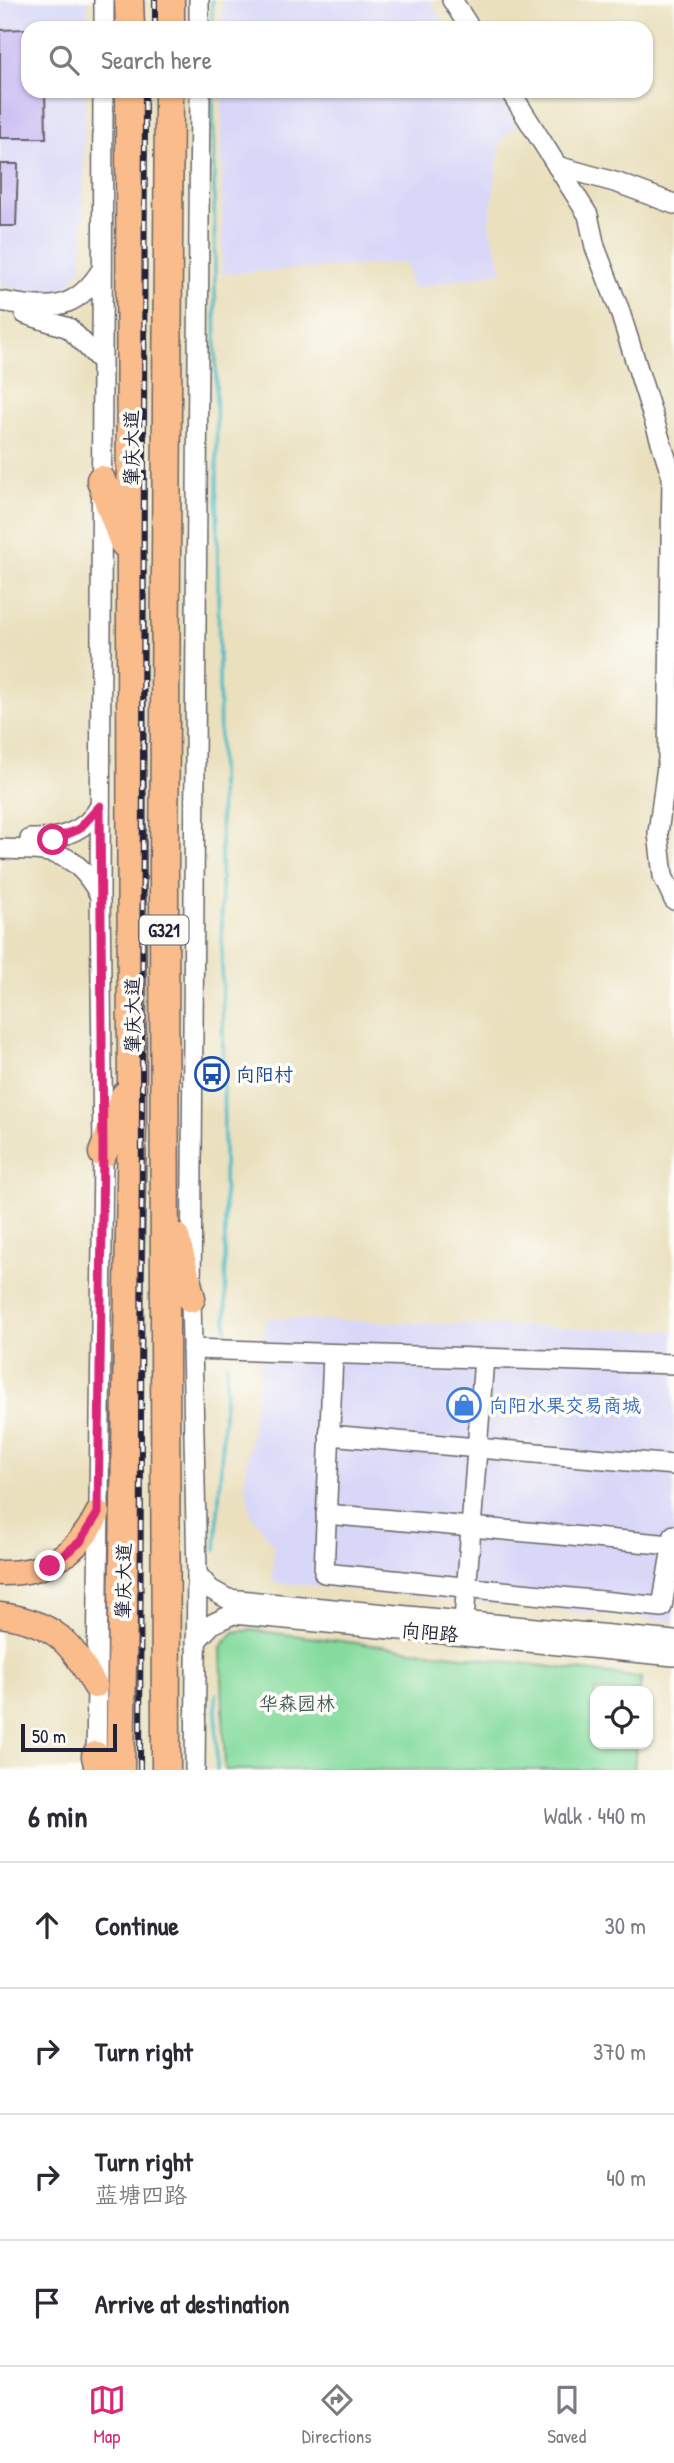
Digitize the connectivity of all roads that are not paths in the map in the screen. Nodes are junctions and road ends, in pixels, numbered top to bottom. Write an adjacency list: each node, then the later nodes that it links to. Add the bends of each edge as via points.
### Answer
1 (104, 0): 6 (street)
2 (129, 0): 7 (highway)
3 (170, 0): 8 (highway)
4 (199, 0): 9 (street)
5 (452, 0): 10 (street)
6 (104, 21)
7 (130, 21)
8 (170, 21)
9 (199, 21)
10 (466, 21)
11 (103, 98): 18 (street)
12 (130, 98): 23 (highway, 肇庆大道 / G321)
13 (169, 98): 32 (highway, 肇庆大道 / G321)
14 (200, 98): 33 (street)
15 (514, 98): 16 (street)
16 (557, 166): 17 (street); 29 (street, via 589,215 595,247 672,477 668,760 658,833 663,876)
17 (674, 204)
18 (102, 269): 19 (street, via 78,298 55,307); 21 (street)
19 (0, 301)
20 (0, 311): 21 (street, via 38,316 69,328)
21 (101, 361): 22 (street)
22 (101, 480): 23 (highway); 24 (street)
23 (131, 564): 30 (highway, 肇庆大道 / G321)
24 (100, 806): 26 (street, via 79,829); 28 (street)
25 (0, 839): 26 (street)
26 (49, 846): 27 (street); 28 (street, via 77,863)
27 (0, 849)
28 (100, 895): 31 (street)
29 (674, 900)
30 (132, 1077): 31 (highway); 55 (highway, 肇庆大道 / G321)
31 (103, 1153): 41 (street)
32 (165, 1200): 33 (highway); 56 (highway, 肇庆大道 / G321)
33 (191, 1298): 34 (street)
34 (192, 1349): 35 (street); 46 (street)
35 (332, 1354): 36 (street); 38 (street)
36 (484, 1358): 37 (street); 39 (street)
37 (674, 1364)
38 (329, 1436): 39 (street); 42 (street)
39 (477, 1448): 40 (street); 43 (street)
40 (674, 1465)
41 (98, 1513): 45 (main road, via 80,1542 59,1560 38,1570); 53 (street)
42 (326, 1514): 43 (street); 47 (street, via 324,1573)
43 (471, 1527): 44 (street); 47 (street)
44 (673, 1540): 47 (street, via 662,1607)
45 (0, 1573)
46 (197, 1574): 49 (street, 向阳路, via 210,1589 228,1599); 51 (street)
47 (467, 1588): 49 (street)
48 (0, 1615): 53 (main road, via 34,1622 63,1638)
49 (463, 1628): 50 (street, 向阳路); 51 (street, 向阳路, via 233,1614 212,1624); 52 (street, 向阳路)
50 (674, 1641)
51 (196, 1642): 57 (street)
52 (674, 1656)
53 (95, 1686): 54 (street)
54 (97, 1765)
55 (120, 1770)
56 (166, 1770)
57 (195, 1770)

